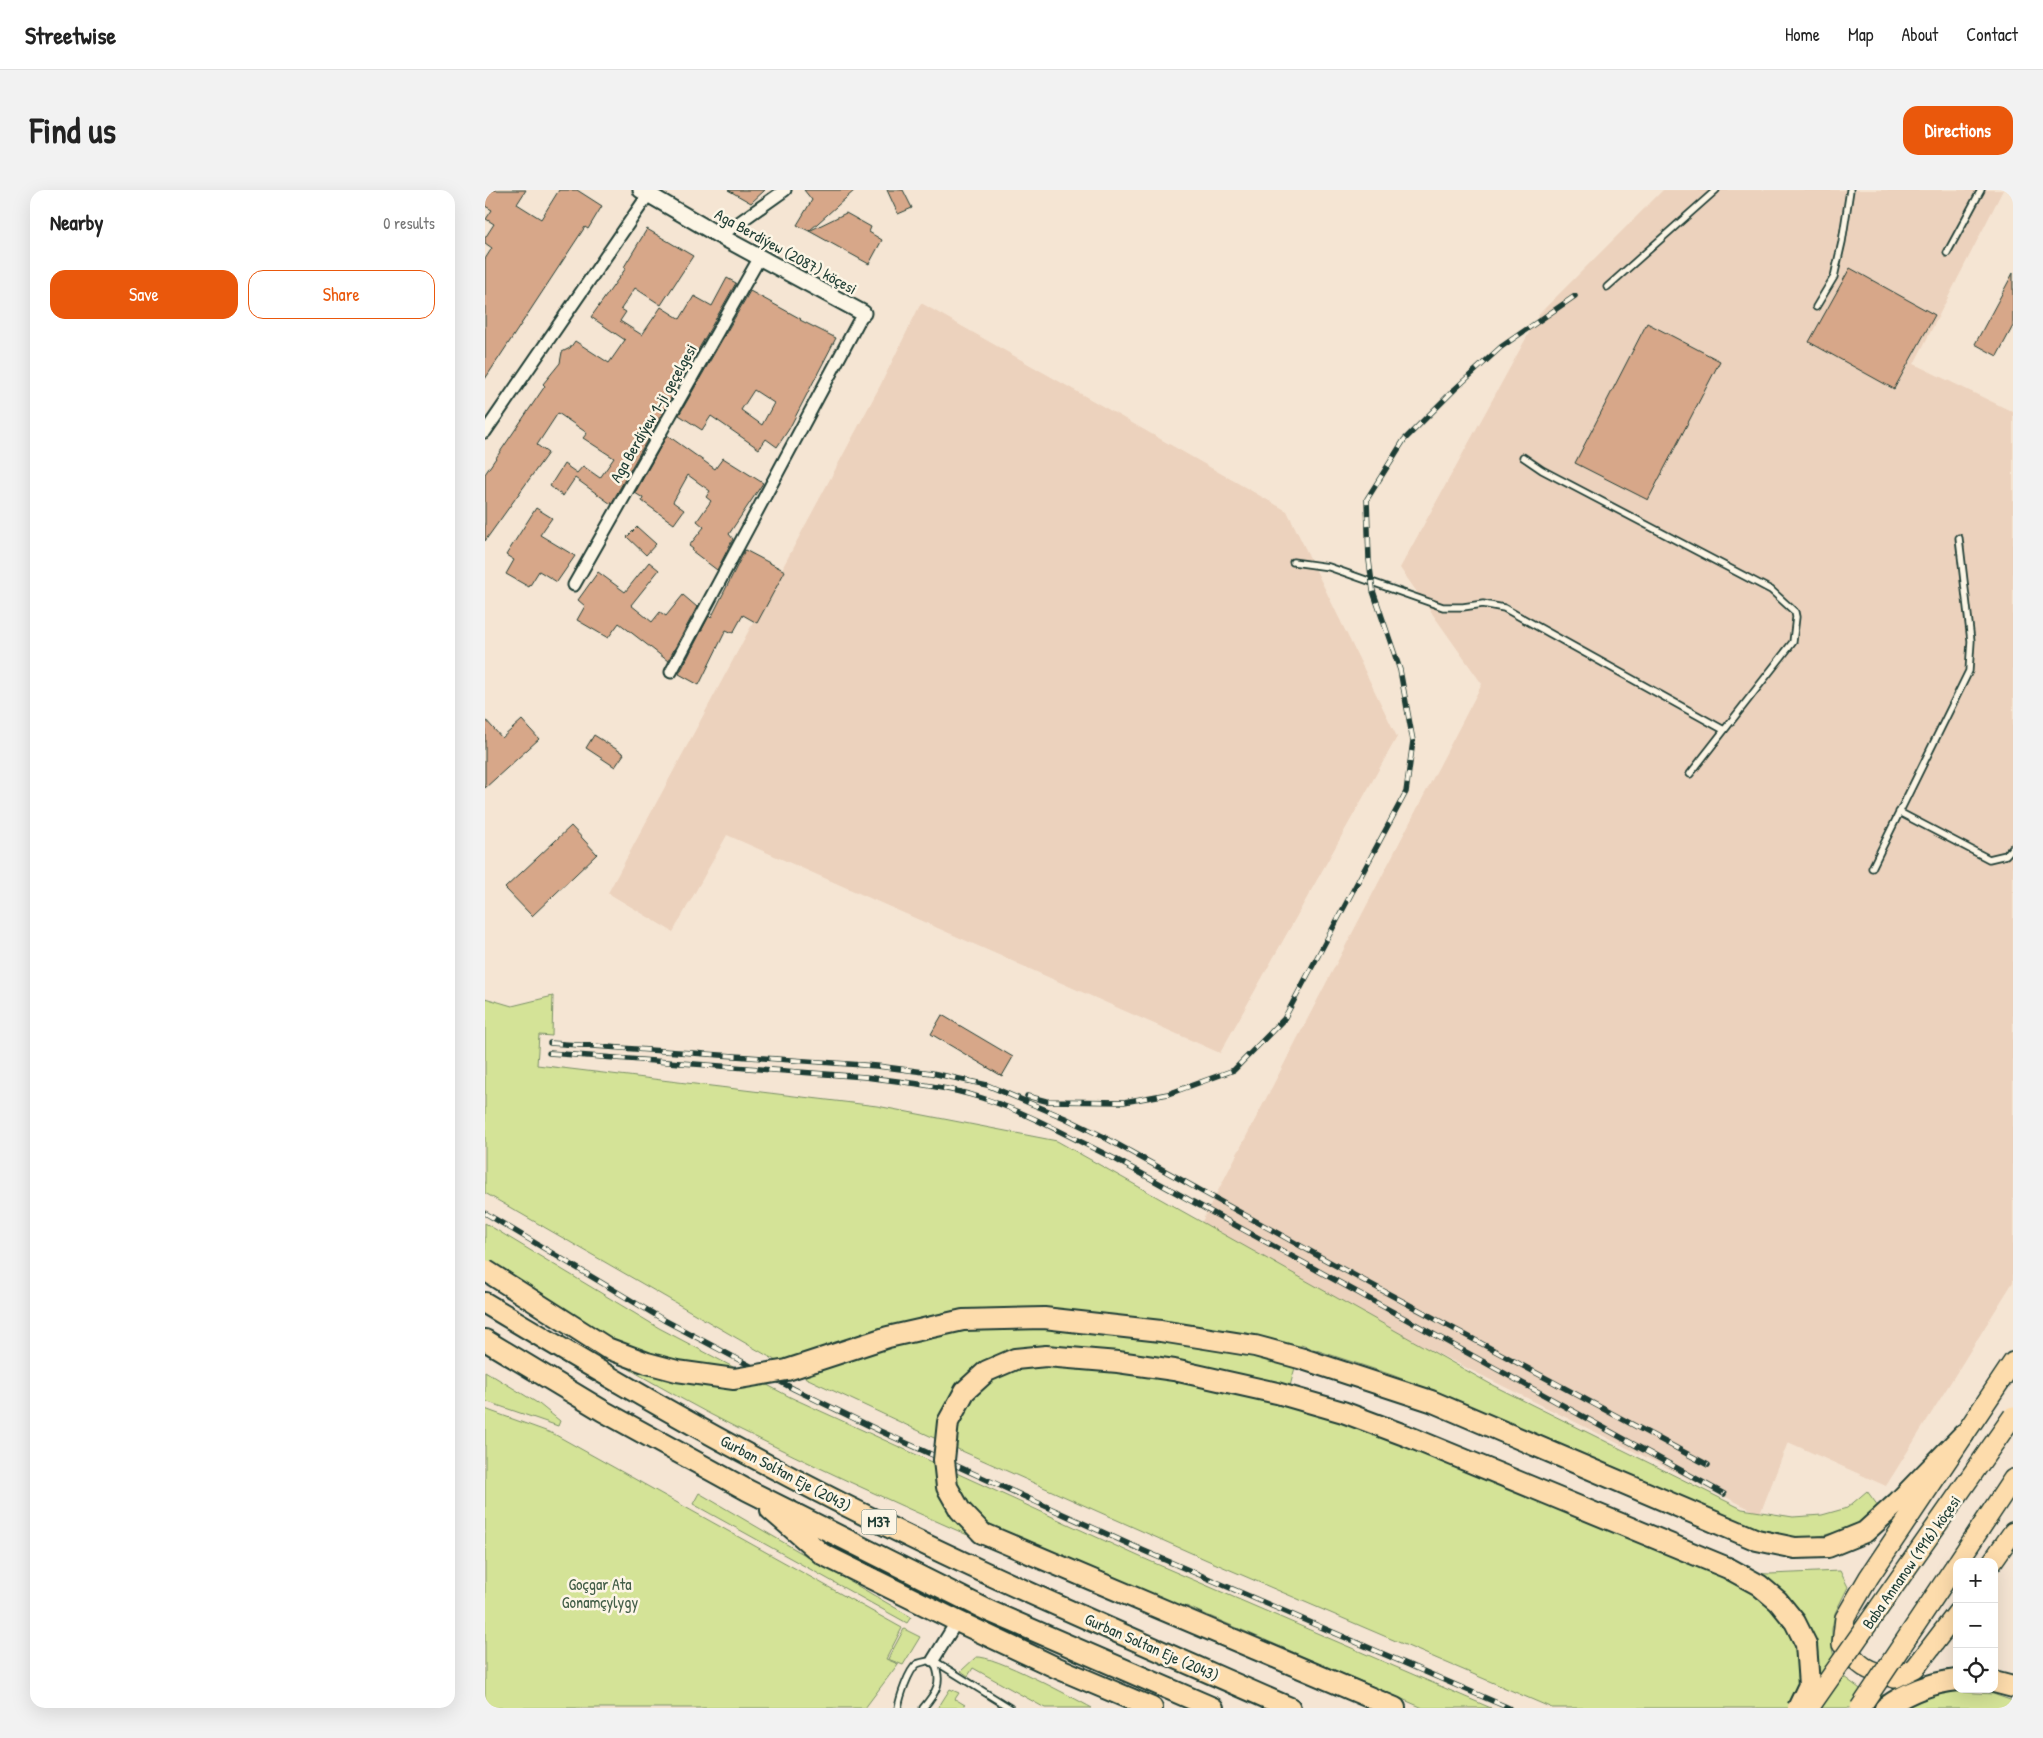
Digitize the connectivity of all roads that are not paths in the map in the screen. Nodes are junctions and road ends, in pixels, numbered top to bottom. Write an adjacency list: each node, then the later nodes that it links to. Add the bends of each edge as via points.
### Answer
1 (785, 190): 6 (street)
2 (1716, 190): 9 (lane)
3 (1850, 190): 10 (lane, via 1834,277)
4 (1981, 190): 7 (lane)
5 (647, 192): 6 (street, Aga Berdiýew (2087) köçesi); 12 (street)
6 (720, 236): 8 (street, Aga Berdiýew (2087) köçesi)
7 (1947, 253)
8 (760, 257): 11 (street, Aga Berdiýew (2087) köçesi); 16 (street, Aga Berdiýew 1-ji geçelgesi)
9 (1607, 287)
10 (1817, 307)
11 (863, 313): 17 (street)
12 (485, 432)
13 (1523, 457): 18 (lane, via 1771,590 1795,612 1793,642)
14 (1959, 538): 20 (lane, via 1971,641 1969,671)
15 (1293, 562): 18 (lane, via 1329,567 1443,607 1483,604 1504,608)
16 (574, 585)
17 (671, 672)
18 (1724, 730): 19 (lane)
19 (1690, 774)
20 (1899, 812): 21 (lane, via 1989,859 2006,855); 22 (lane)
21 (2013, 847)
22 (1872, 868)
23 (485, 1270): 28 (highway, bridge, via 607,1348 677,1371 735,1379 787,1370 888,1337 963,1320 1044,1318 1161,1331 1255,1346 1431,1401 1757,1540 1795,1548 1828,1546 1865,1532)
24 (485, 1303): 48 (highway, Gurban Soltan Eje (2043) / M37, via 617,1382 765,1464 884,1524 1010,1585)
25 (485, 1340): 30 (highway, Gurban Soltan Eje (2043) / M37, via 603,1411)
26 (2013, 1362): 28 (main road)
27 (2013, 1416): 51 (main road, Baba Annanow (1916) köçesi, bridge)
28 (1963, 1435): 35 (main road, via 1845,1618 1842,1644 1859,1665 1871,1672 1895,1678 1915,1668)
29 (2013, 1479): 32 (main road)
30 (747, 1490): 36 (highway, via 822,1554); 47 (highway, Gurban Soltan Eje (2043) / M37, via 989,1611)
31 (2013, 1532): 33 (main road)
32 (1960, 1558)
33 (1996, 1558)
34 (1953, 1569): 52 (main road, bridge)
35 (1953, 1618)
36 (957, 1621): 37 (street); 38 (highway)
37 (933, 1660): 42 (lane, via 918,1664 912,1671); 43 (lane, via 939,1673 939,1683); 44 (lane)
38 (1055, 1667): 45 (highway); 46 (highway)
39 (1953, 1680): 53 (highway, via 1910,1691)
40 (1998, 1683): 41 (highway)
41 (2013, 1686)
42 (898, 1708)
43 (923, 1708)
44 (1010, 1708)
45 (1120, 1708)
46 (1152, 1708)
47 (1213, 1708)
48 (1290, 1708)
49 (1395, 1708): 50 (highway, bridge, via 982,1533 960,1510 947,1486 944,1460 948,1422 965,1391 987,1371 1015,1359 1046,1356 1118,1362 1174,1370 1277,1393 1343,1412 1407,1436 1728,1568 1759,1585 1795,1622 1806,1644 1809,1685)
50 (1798, 1708)
51 (1809, 1708)
52 (1861, 1708)
53 (1885, 1708)

